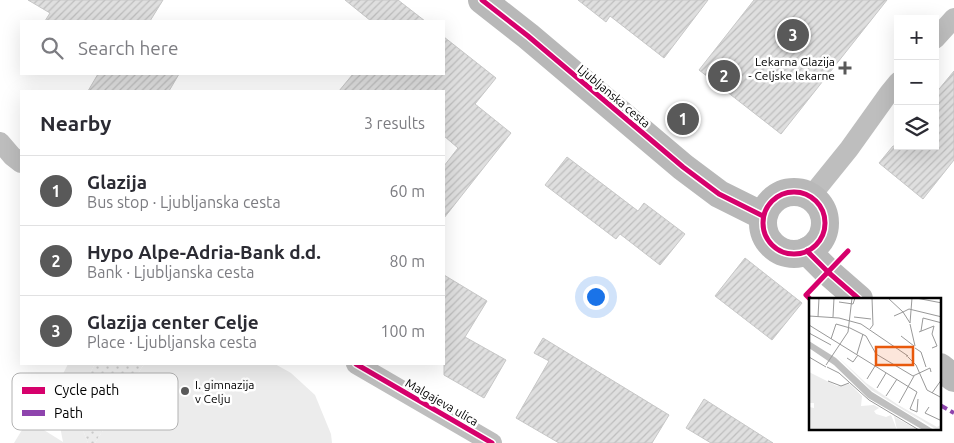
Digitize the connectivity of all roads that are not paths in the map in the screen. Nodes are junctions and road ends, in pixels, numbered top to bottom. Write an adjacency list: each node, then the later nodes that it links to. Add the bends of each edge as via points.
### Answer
1 (482, 0): 6 (street, Ljubljanska cesta, via 683,167 719,194)
2 (954, 18): 3 (street)
3 (939, 35)
4 (894, 87): 5 (street)
5 (811, 196): 6 (street, via 796,192 781,194 769,203); 7 (street, via 822,209 825,225 820,240)
6 (763, 216): 7 (street, via 764,234 774,248 790,254)
7 (807, 251): 8 (street)
8 (858, 298)
9 (358, 365): 12 (street, Malgajeva ulica)
10 (942, 369): 11 (street)
11 (954, 378)
12 (492, 443)

